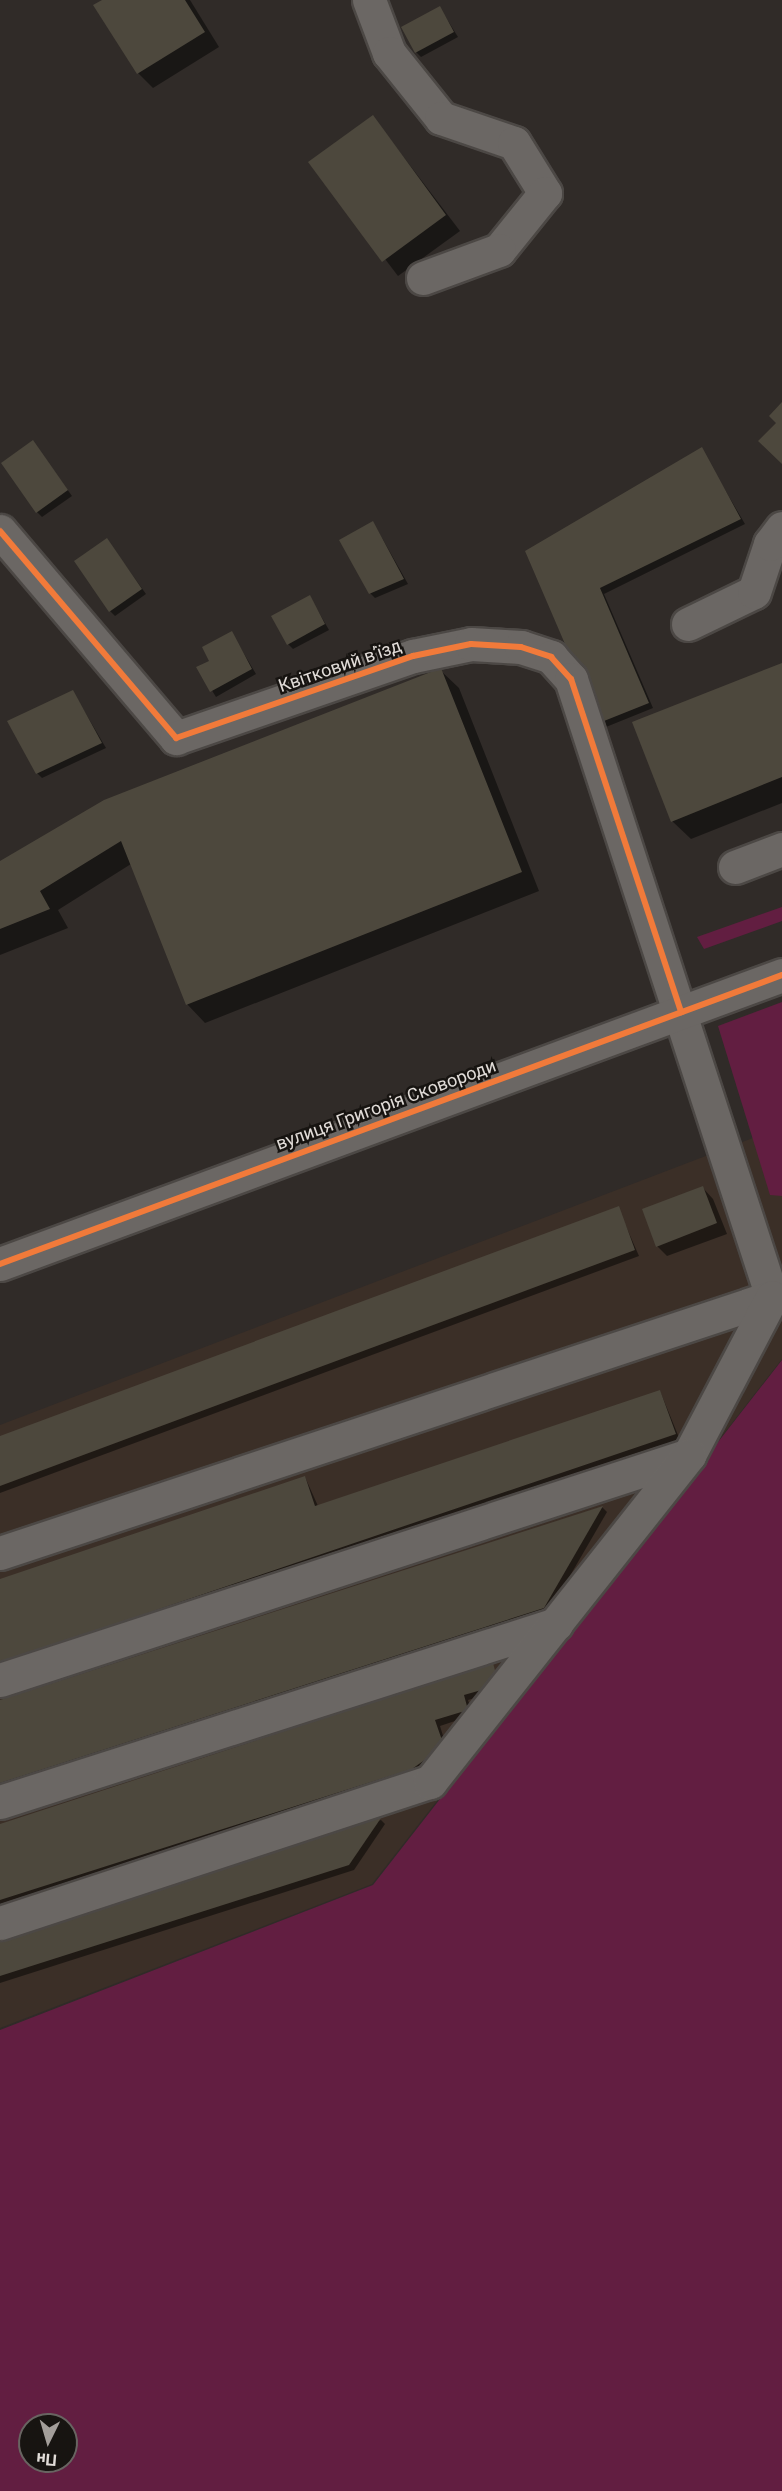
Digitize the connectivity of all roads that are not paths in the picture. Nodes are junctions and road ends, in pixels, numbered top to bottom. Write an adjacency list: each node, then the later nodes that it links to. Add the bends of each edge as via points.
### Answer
1 (369, 0): 2 (street, via 389,53 441,118 514,143 545,193 499,250)
2 (423, 278)
3 (782, 528): 5 (street, via 770,544 754,592)
4 (0, 531): 9 (street, Квітковий в’їзд, via 176,738 413,657 471,644 521,647 551,657 571,679)
5 (688, 624)
6 (782, 849): 7 (street)
7 (735, 867)
8 (782, 975): 9 (street, вулиця Григорія Сковороди)
9 (681, 1012): 10 (street, вулиця Григорія Сковороди); 11 (street)
10 (0, 1264)
11 (772, 1297): 12 (street); 13 (street)
12 (689, 1455): 14 (street); 15 (street)
13 (0, 1552)
14 (556, 1624): 16 (street); 17 (street, via 430,1782)
15 (0, 1680)
16 (0, 1802)
17 (0, 1923)

